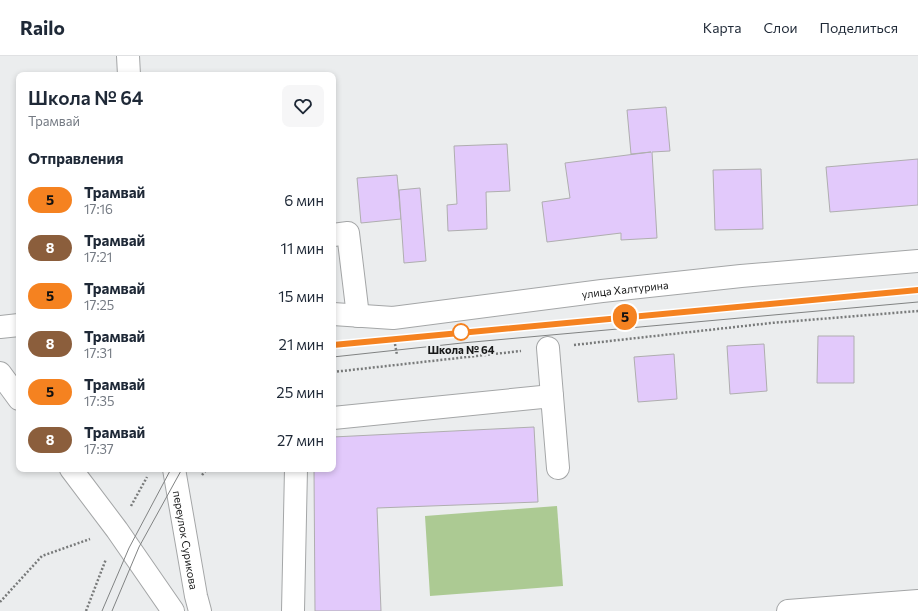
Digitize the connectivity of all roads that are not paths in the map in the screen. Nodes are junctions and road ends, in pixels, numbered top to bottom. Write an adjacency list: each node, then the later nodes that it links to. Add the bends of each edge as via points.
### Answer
1 (128, 56): 2 (street)
2 (130, 72)
3 (336, 235): 6 (street, via 348,233)
4 (918, 261): 6 (street, улица Халтурина, via 602,291 393,318)
5 (336, 314): 6 (street, улица Халтурина)
6 (358, 316)
7 (16, 325): 8 (street)
8 (0, 327)
9 (548, 348): 12 (street)
10 (0, 373): 11 (street)
11 (16, 395)
12 (552, 396): 13 (street); 14 (street)
13 (336, 418)
14 (558, 468)
15 (74, 472): 19 (street)
16 (175, 472): 20 (street, переулок Сурикова)
17 (296, 472): 21 (street)
18 (918, 601): 22 (street)
19 (173, 611)
20 (200, 611)
21 (293, 611)
22 (788, 611)

